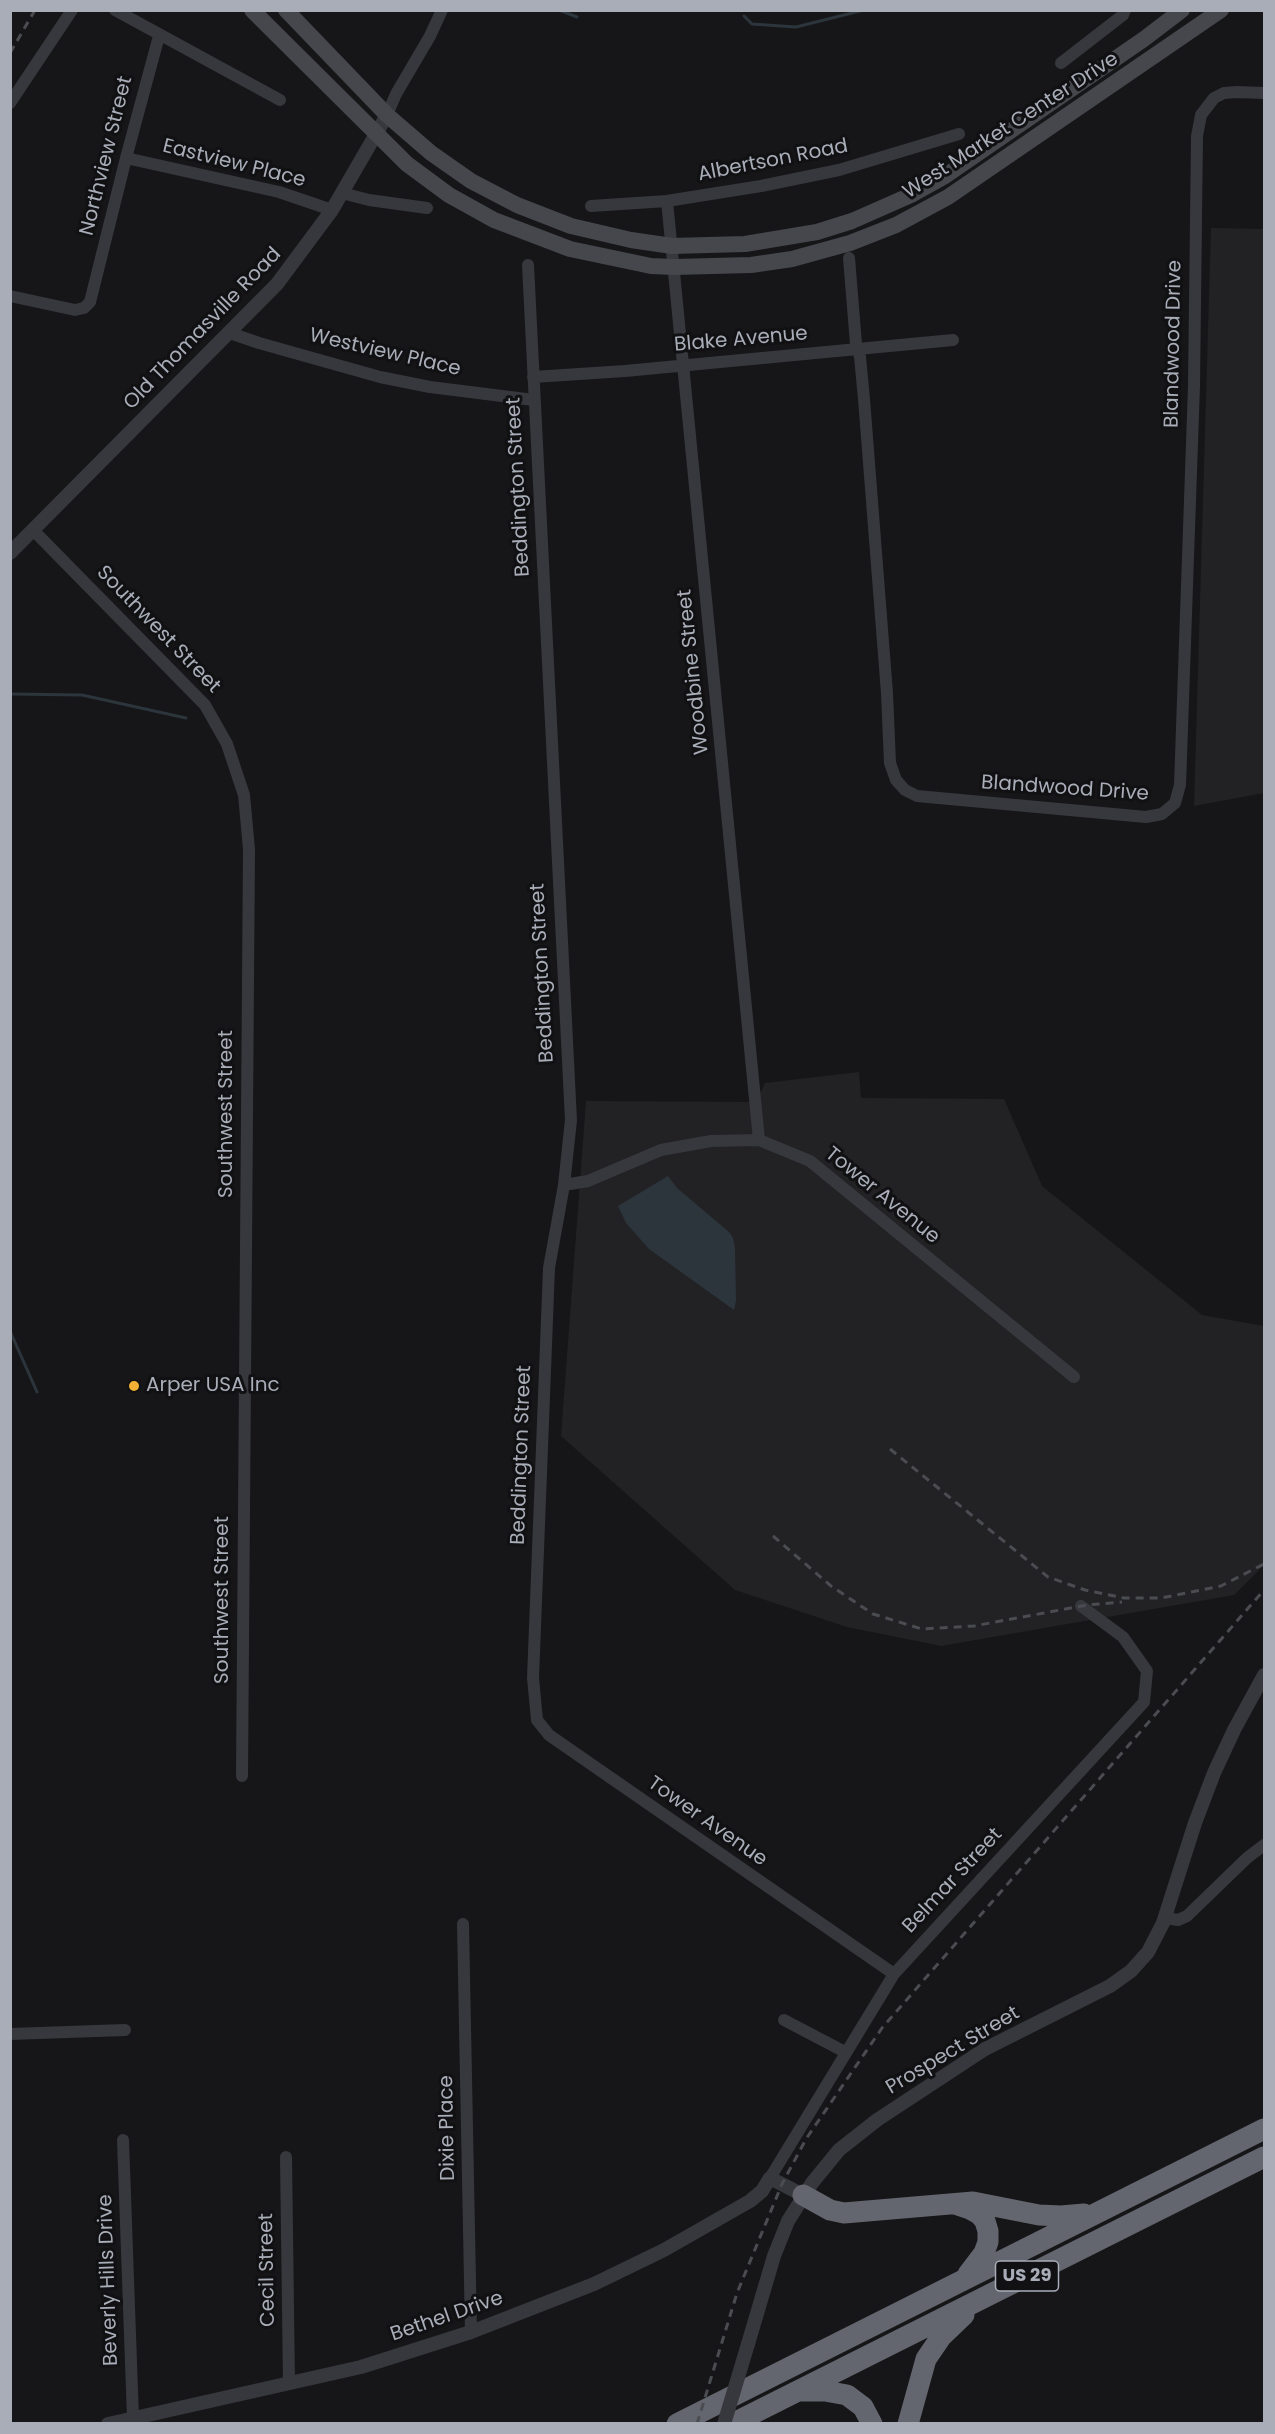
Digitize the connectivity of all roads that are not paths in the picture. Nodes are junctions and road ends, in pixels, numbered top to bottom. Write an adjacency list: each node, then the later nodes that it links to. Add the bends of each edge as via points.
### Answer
1 (72, 10): 15 (street)
2 (115, 10): 11 (street)
3 (252, 10): 17 (main road, West Market Center Drive)
4 (286, 10): 16 (main road, West Market Center Drive)
5 (442, 10): 16 (street, Old Thomasville Road)
6 (1125, 10): 12 (street)
7 (1182, 10): 25 (main road, West Market Center Drive, via 945,176 911,195 817,232 746,244)
8 (1221, 10): 10 (main road, West Market Center Drive)
9 (1231, 10): 10 (street)
10 (1197, 28): 28 (main road, West Market Center Drive, via 948,197 897,225 792,259 751,265)
11 (159, 36): 14 (street); 19 (street, Northview Street)
12 (1060, 63)
13 (1264, 93): 32 (street, Blandwood Drive, via 1224,93 1214,98 1201,116 1197,136 1194,386 1180,785 1175,803 1162,814 1146,817 917,796 896,780 890,763 885,658)
14 (280, 100)
15 (10, 103)
16 (387, 115): 17 (street, Old Thomasville Road); 25 (main road, West Market Center Drive, via 471,181 517,205 570,226)
17 (376, 134): 20 (street, Old Thomasville Road); 28 (main road, West Market Center Drive, via 448,195 494,220 570,249)
18 (959, 134): 21 (street, Albertson Road, via 839,170)
19 (126, 158): 24 (street, Eastview Place, via 279,192); 29 (street, Northview Street, via 90,302 75,310)
20 (342, 193): 23 (street); 24 (street, Old Thomasville Road)
21 (667, 201): 22 (street, Albertson Road); 25 (street, Woodbine Street)
22 (591, 206)
23 (427, 208)
24 (332, 210): 30 (street, Old Thomasville Road, via 277,284)
25 (672, 246): 28 (street, Woodbine Street)
26 (849, 258): 32 (street, Blandwood Drive)
27 (528, 265): 34 (street, Beddington Street)
28 (674, 267): 33 (street, Woodbine Street)
29 (10, 296)
30 (230, 333): 35 (street, Westview Place, via 380,377); 36 (street, Old Thomasville Road)
31 (953, 340): 32 (street, Blake Avenue)
32 (858, 349): 33 (street, Blake Avenue)
33 (684, 365): 34 (street, Blake Avenue); 38 (street, Woodbine Street)
34 (533, 376): 35 (street, Beddington Street)
35 (534, 400): 39 (street, Beddington Street, via 571,1120)
36 (34, 531): 37 (street, Old Thomasville Road); 44 (street, Southwest Street, via 205,705 227,744 244,795 249,849)
37 (10, 553)
38 (759, 1140): 39 (street, Tower Avenue, via 711,1141 662,1150 588,1181); 40 (street, Tower Avenue, via 810,1161)
39 (564, 1185): 43 (street, Beddington Street, via 549,1268)
40 (1074, 1377)
41 (1081, 1606): 48 (street, Belmar Street, via 1123,1637 1147,1671 1144,1701)
42 (1264, 1675): 46 (street, Prospect Street, via 1214,1773)
43 (533, 1678): 48 (street, Tower Avenue, via 537,1720 549,1735)
44 (242, 1776)
45 (1264, 1845): 46 (street, via 1185,1918)
46 (1165, 1918): 58 (street, Prospect Street, via 1150,1949 1125,1975 985,2049 877,2120 839,2150)
47 (463, 1924): 63 (street, Dixie Place)
48 (894, 1974): 52 (street, Belmar Street)
49 (784, 2020): 52 (street)
50 (125, 2030): 51 (street)
51 (10, 2034)
52 (845, 2052): 57 (street, Belmar Street)
53 (1264, 2129): 60 (highway, US 29)
54 (123, 2140): 66 (street, Beverly Hills Drive)
55 (286, 2157): 64 (street, Cecil Street)
56 (1264, 2157): 62 (highway, US 29)
57 (770, 2178): 58 (street); 63 (street, Bethel Drive, via 750,2201 664,2250 594,2284)
58 (803, 2195): 59 (highway, via 844,2213); 69 (street, Prospect Street, bridge, via 776,2250)
59 (943, 2204): 60 (highway, via 980,2202 1053,2216); 61 (highway, via 970,2209 979,2214 988,2228 982,2257)
60 (1104, 2208): 61 (highway, US 29)
61 (957, 2282): 68 (highway, US 29)
62 (998, 2290): 65 (highway, US 29); 72 (highway, via 956,2322 932,2349 922,2370)
63 (471, 2332): 64 (street, Bethel Drive, via 361,2367)
64 (289, 2383): 66 (street, Bethel Drive)
65 (790, 2395): 70 (highway, US 29); 71 (highway, via 820,2390 847,2395 863,2407)
66 (133, 2418): 67 (street, Bethel Drive)
67 (108, 2424)
68 (677, 2424)
69 (724, 2424)
70 (732, 2424)
71 (872, 2424)
72 (908, 2424)

